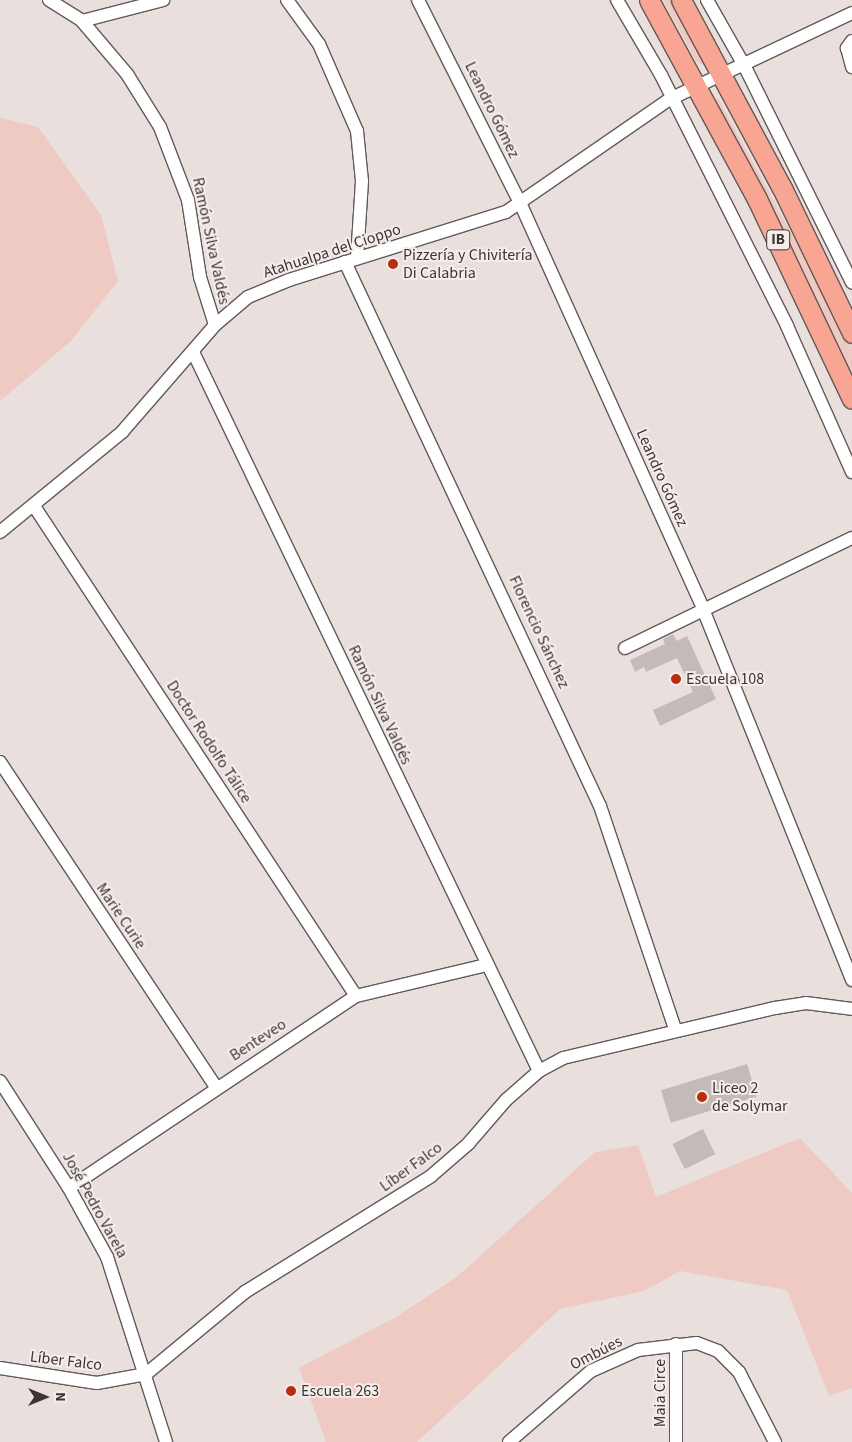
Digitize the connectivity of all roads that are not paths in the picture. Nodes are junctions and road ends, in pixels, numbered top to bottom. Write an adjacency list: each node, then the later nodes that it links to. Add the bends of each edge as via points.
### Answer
1 (49, 0): 10 (street, Ramón Silva Valdés)
2 (163, 0): 10 (street)
3 (287, 0): 18 (street, Florencio Sánchez, via 319,44 357,131 362,181)
4 (418, 0): 17 (street, Leandro Gómez)
5 (618, 0): 16 (street)
6 (649, 0): 15 (highway, IB)
7 (681, 0): 14 (highway, IB)
8 (707, 0): 12 (street)
9 (852, 13): 12 (street, Atahualpa del Cioppo)
10 (82, 21): 20 (street, Ramón Silva Valdés, via 144,99 176,162 188,200 205,303)
11 (852, 41): 13 (street, via 847,48)
12 (744, 65): 14 (street, Atahualpa del Cioppo); 19 (street)
13 (852, 67)
14 (722, 74): 15 (street, Atahualpa del Cioppo); 21 (highway, IB)
15 (697, 85): 16 (street, Atahualpa del Cioppo); 23 (highway, IB, via 787,259)
16 (670, 99): 17 (street, Atahualpa del Cioppo); 24 (street, via 787,326)
17 (520, 205): 18 (street, Atahualpa del Cioppo); 28 (street, Leandro Gómez)
18 (351, 260): 20 (street, Atahualpa del Cioppo, via 248,297); 35 (street, Florencio Sánchez, via 600,806)
19 (852, 283)
20 (214, 325): 22 (street, Atahualpa del Cioppo)
21 (852, 333)
22 (194, 352): 25 (street, Atahualpa del Cioppo, via 122,432); 31 (street, Ramón Silva Valdés)
23 (852, 399)
24 (852, 472)
25 (34, 506): 26 (street, Atahualpa del Cioppo); 33 (street, Doctor Rodolfo Tálice)
26 (0, 532)
27 (852, 538): 28 (street)
28 (703, 608): 29 (street); 32 (street, Leandro Gómez)
29 (625, 648)
30 (0, 762): 38 (street, Marie Curie)
31 (486, 965): 33 (street, Benteveo); 36 (street, Ramón Silva Valdés)
32 (852, 980)
33 (356, 996): 38 (street, Benteveo)
34 (852, 1009): 35 (street, Líber Falco, via 806,1003)
35 (675, 1029): 36 (street, Líber Falco, via 563,1058)
36 (538, 1071): 42 (street, Líber Falco, via 431,1176 245,1292)
37 (0, 1081): 39 (street, José Pedro Varela)
38 (216, 1088): 39 (street, Benteveo)
39 (69, 1188): 42 (street, José Pedro Varela, via 107,1257)
40 (676, 1344): 44 (street, Ombúes, via 624,1354 591,1370); 45 (street, Maia Circe); 46 (street, Ombúes, via 697,1343 718,1351 739,1372)
41 (0, 1368): 42 (street, Líber Falco, via 97,1383)
42 (146, 1374): 43 (street, José Pedro Varela)
43 (166, 1442)
44 (509, 1442)
45 (676, 1442)
46 (775, 1442)

